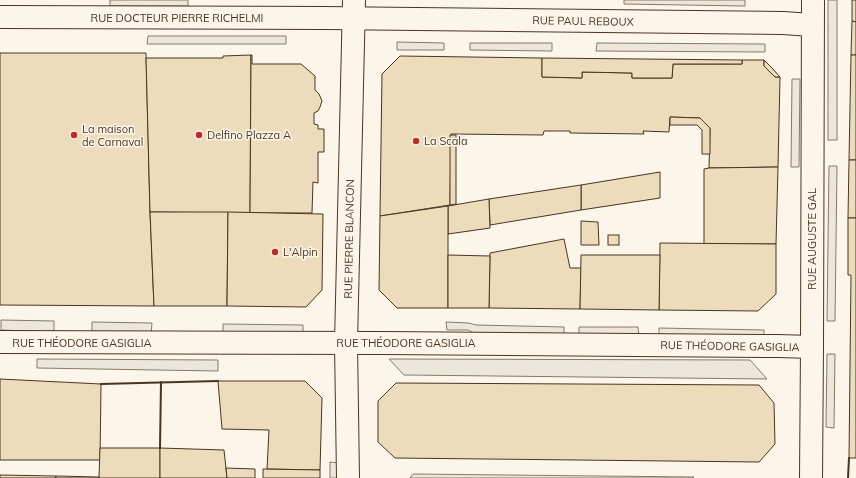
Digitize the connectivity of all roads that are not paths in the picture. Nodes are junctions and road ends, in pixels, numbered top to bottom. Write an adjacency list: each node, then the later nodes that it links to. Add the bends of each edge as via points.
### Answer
1 (813, 0): 4 (street, RUE AUGUSTE GAL)
2 (354, 9): 3 (street, RUE DOCTEUR PIERRE RICHELMI); 4 (street, RUE PAUL REBOUX); 6 (street, RUE PIERRE BLANCON)
3 (0, 17)
4 (812, 25): 7 (street, RUE AUGUSTE GAL)
5 (0, 342): 6 (street, RUE THÉODORE GASIGLIA)
6 (346, 343): 7 (street, RUE THÉODORE GASIGLIA); 8 (street, RUE PIERRE BLANCON)
7 (812, 347): 9 (street, RUE AUGUSTE GAL)
8 (348, 478)
9 (811, 478)

